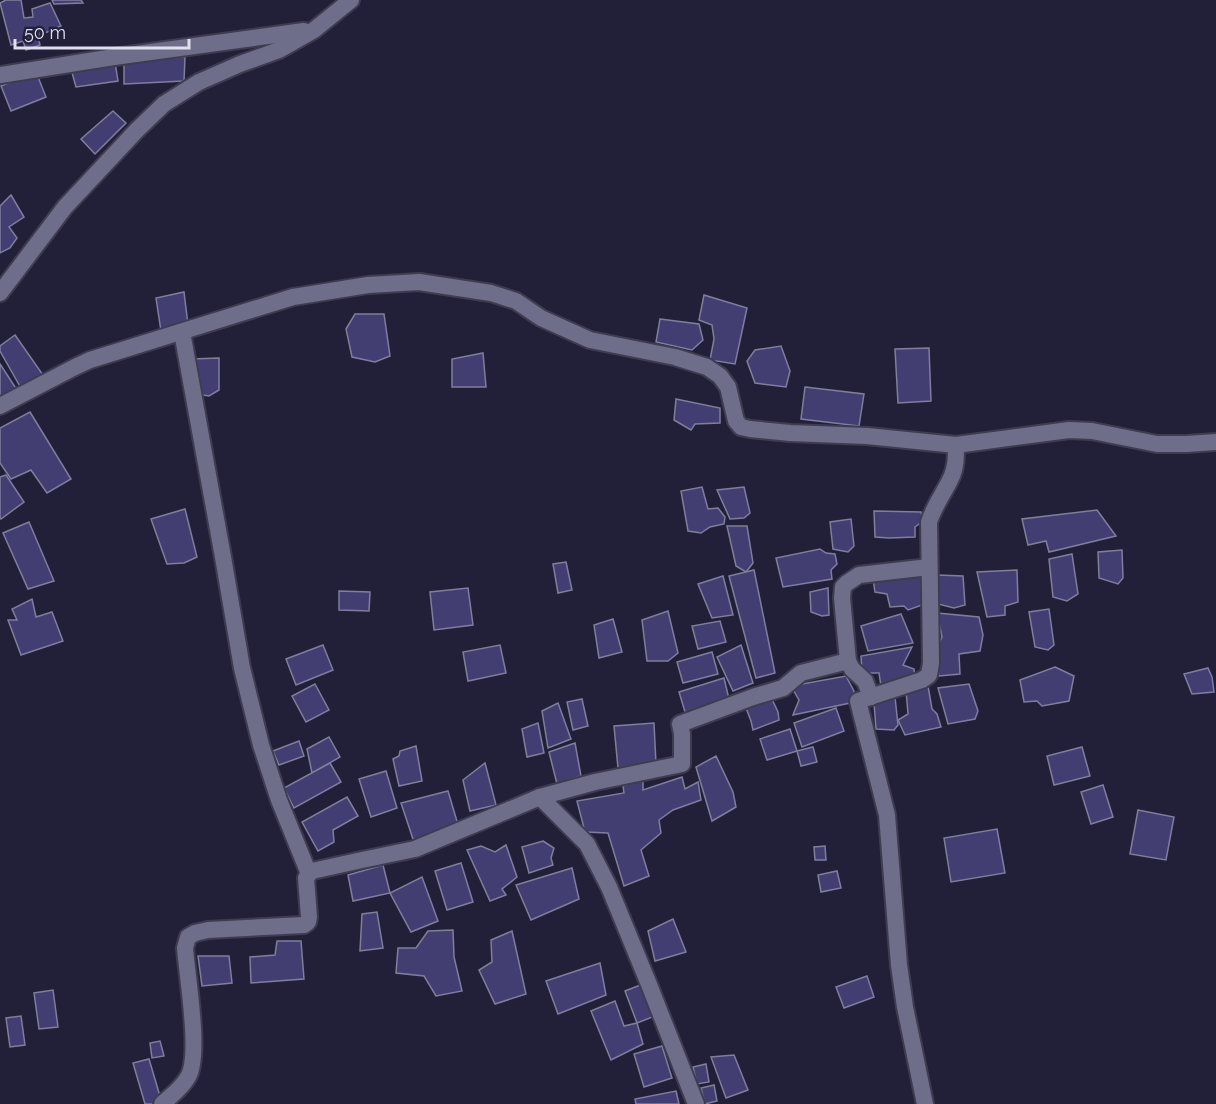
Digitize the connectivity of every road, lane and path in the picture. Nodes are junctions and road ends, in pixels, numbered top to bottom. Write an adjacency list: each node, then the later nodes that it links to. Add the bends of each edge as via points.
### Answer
1 (351, 0): 2 (street)
2 (314, 30): 3 (street); 4 (street, via 279,51 200,82 164,104 65,207)
3 (0, 75)
4 (0, 293)
5 (182, 332): 6 (street, via 90,360); 8 (street, via 293,297 368,285 428,283 516,301 590,340 707,366 728,387 741,427); 13 (street, via 245,679 279,800)
6 (0, 406)
7 (1216, 442): 8 (street, via 1157,444 1092,430 1069,430)
8 (956, 445): 9 (street, via 952,477 929,522)
9 (929, 567): 10 (street, via 859,575 843,587); 11 (street, via 929,675)
10 (848, 661): 11 (street, via 865,681); 12 (street, via 801,673 783,688 680,724 681,764)
11 (872, 697): 16 (street, via 858,701 886,815 899,965)
12 (540, 796): 13 (street, via 415,849); 15 (street, via 587,844 609,887)
13 (309, 874): 14 (street, via 309,917 304,925 208,930 188,937 185,948 194,1060 189,1077)
14 (162, 1104)
15 (696, 1104)
16 (926, 1104)

